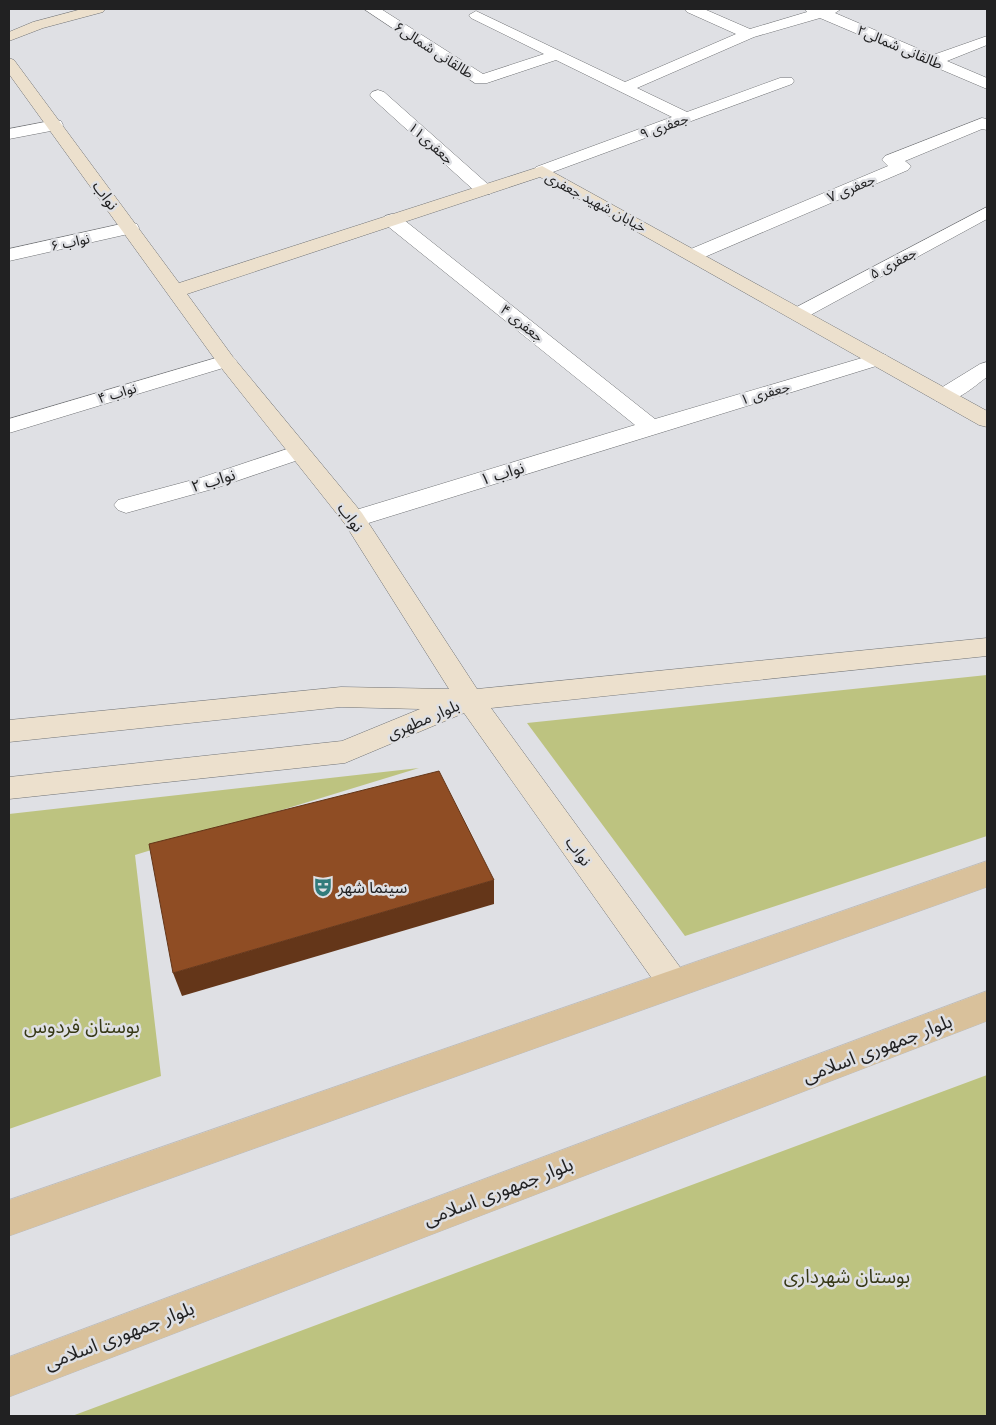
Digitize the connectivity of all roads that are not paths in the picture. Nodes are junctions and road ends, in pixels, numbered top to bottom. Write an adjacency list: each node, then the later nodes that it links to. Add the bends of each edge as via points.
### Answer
1 (92, 9): 7 (street)
2 (98, 9): 9 (street, via 38,25)
3 (371, 9): 11 (street, طالقانی شمالی۶, via 481,80)
4 (692, 9): 8 (street)
5 (822, 10): 8 (street); 12 (street, طالقانی شمالی۲)
6 (476, 15): 11 (street)
7 (16, 20)
8 (748, 34): 16 (street)
9 (9, 37)
10 (987, 40): 12 (street)
11 (557, 55): 16 (street)
12 (933, 61): 15 (street, طالقانی شمالی۲)
13 (9, 63): 19 (street, نواب)
14 (786, 81): 18 (street, جعفری ۹)
15 (987, 84)
16 (624, 88): 18 (street)
17 (378, 96): 23 (street, جعفری۱۱)
18 (686, 118): 22 (street, جعفری ۹)
19 (55, 125): 21 (street); 26 (street, نواب)
20 (987, 125): 27 (street, جعفری ۷, via 982,123 891,160 902,166)
21 (9, 134)
22 (542, 171): 23 (street, خیابان شهید جعفری); 27 (street, خیابان شهید جعفری)
23 (484, 190): 25 (street, خیابان شهید جعفری)
24 (987, 212): 30 (street, جعفری ۵)
25 (392, 220): 29 (street, خیابان شهید جعفری); 37 (street, جعفری ۴)
26 (130, 228): 28 (street, نواب ۶); 29 (street, نواب)
27 (694, 254): 30 (street, خیابان شهید جعفری)
28 (9, 255)
29 (175, 291): 32 (street, نواب)
30 (798, 314): 31 (street, خیابان شهید جعفری)
31 (879, 360): 34 (street, خیابان شهید جعفری); 37 (street, جعفری ۱)
32 (226, 361): 36 (street, نواب ۴); 38 (street, نواب)
33 (987, 368): 34 (street)
34 (944, 396): 35 (street, خیابان شهید جعفری)
35 (987, 420)
36 (9, 426)
37 (651, 427): 40 (street, نواب ۱)
38 (299, 452): 39 (street, نواب ۲, via 208,483); 40 (street, نواب)
39 (126, 505)
40 (354, 519): 42 (street, نواب)
41 (987, 647): 42 (street)
42 (470, 700): 43 (street, بلوار مطهری, via 341,697); 44 (street, بلوار مطهری, via 345,752); 46 (street, نواب)
43 (9, 731)
44 (9, 788)
45 (987, 874): 46 (main road)
46 (674, 984): 48 (main road)
47 (987, 1006): 49 (main road, بلوار جمهوری اسلامی)
48 (9, 1218)
49 (9, 1376)

